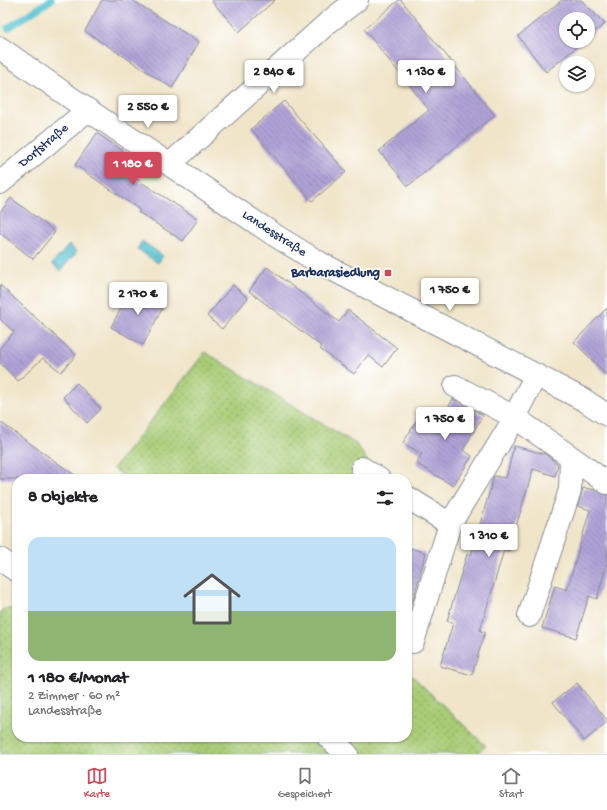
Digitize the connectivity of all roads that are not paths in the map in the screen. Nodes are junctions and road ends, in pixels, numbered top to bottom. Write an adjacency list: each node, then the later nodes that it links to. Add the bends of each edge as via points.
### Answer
1 (357, 0): 4 (main road, via 330,21)
2 (0, 48): 3 (main road, Landesstraße)
3 (88, 110): 4 (main road, Landesstraße); 5 (main road, Dorfstraße)
4 (170, 164): 6 (main road, Landesstraße, via 320,263)
5 (0, 183)
6 (536, 375): 8 (main road, Landesstraße, via 584,400); 9 (main road)
7 (455, 386): 9 (main road)
8 (607, 416)
9 (514, 418): 10 (main road); 13 (main road)
10 (571, 457): 11 (main road); 16 (main road, via 570,490)
11 (607, 483)
12 (412, 500): 13 (main road)
13 (450, 524): 17 (main road)
14 (0, 559): 15 (main road)
15 (12, 567)
16 (529, 616)
17 (413, 642)
18 (334, 742): 19 (main road)
19 (347, 754)

